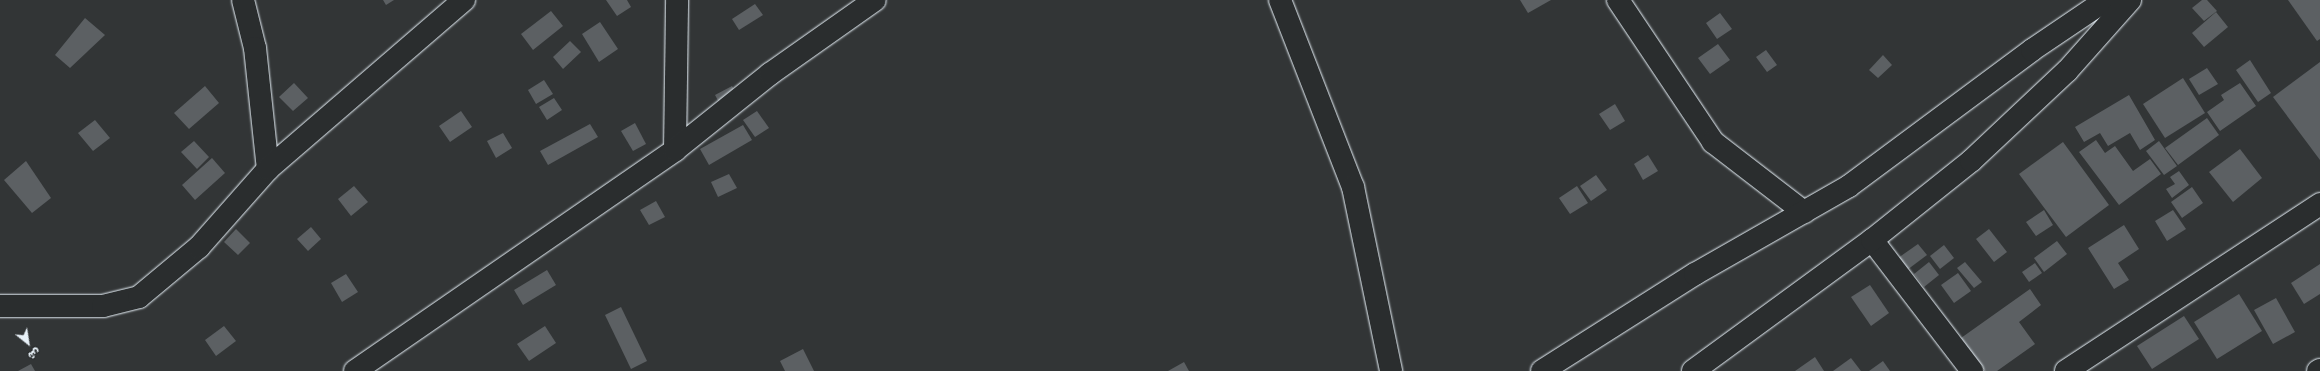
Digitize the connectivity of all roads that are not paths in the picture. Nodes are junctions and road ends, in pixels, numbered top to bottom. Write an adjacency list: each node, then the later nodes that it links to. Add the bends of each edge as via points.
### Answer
1 (243, 0): 10 (street, via 255,48)
2 (464, 0): 10 (street)
3 (677, 0): 9 (street)
4 (876, 0): 9 (street, via 770,74)
5 (1280, 0): 16 (street, via 1353,187)
6 (1618, 0): 12 (street, via 1713,142)
7 (2106, 0): 12 (street, via 2032,50 1850,186)
8 (2130, 0): 13 (street, via 2068,71 1982,150)
9 (675, 150): 15 (street)
10 (268, 169): 14 (street, via 199,248 139,297 103,306)
11 (2320, 204): 20 (street)
12 (1804, 212): 17 (street, via 1695,274)
13 (1872, 240): 18 (street); 19 (street)
14 (0, 306)
15 (355, 371)
16 (1391, 371)
17 (1542, 371)
18 (1693, 371)
19 (1972, 371)
20 (2066, 371)

